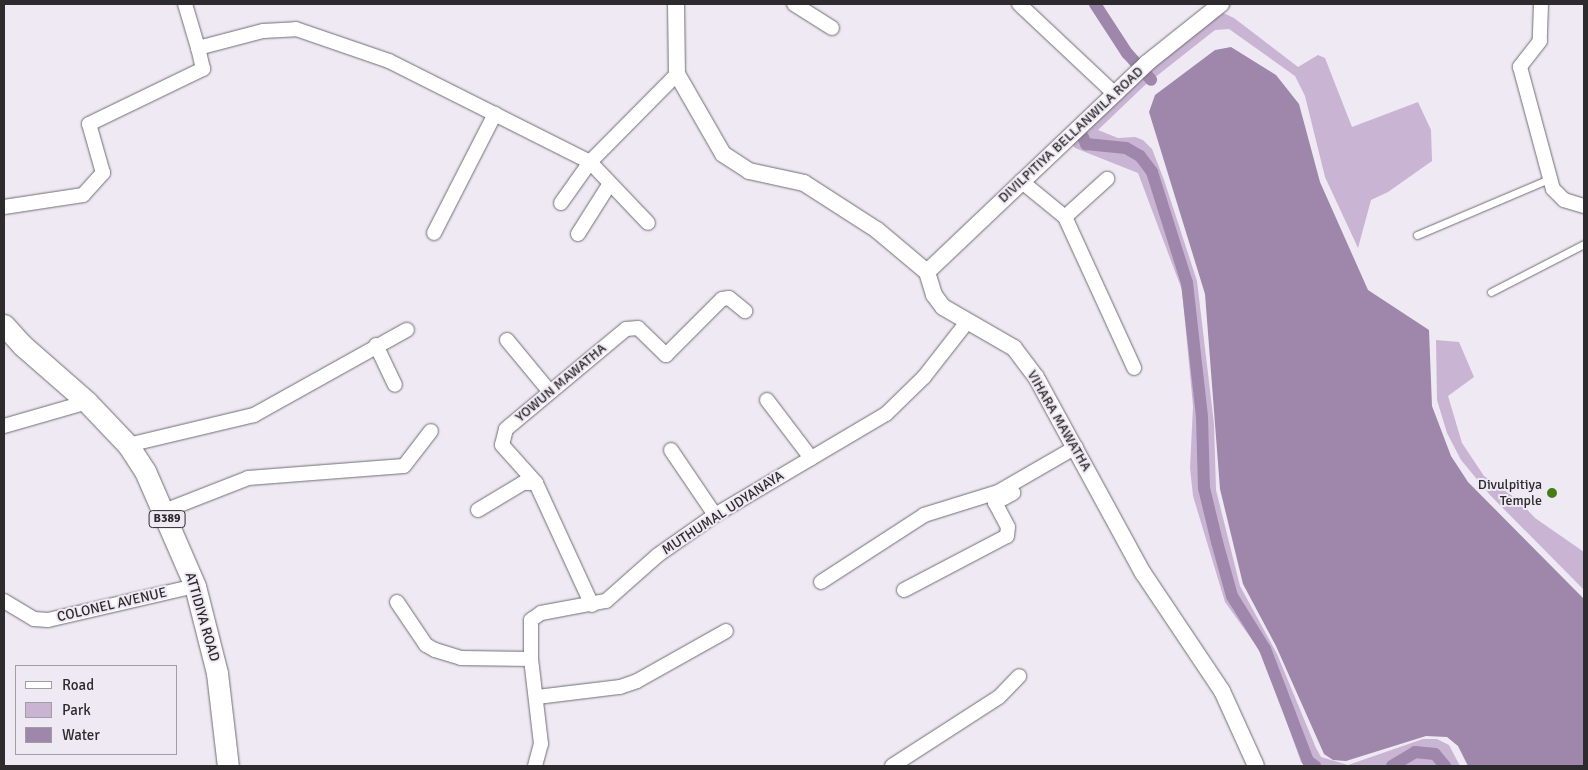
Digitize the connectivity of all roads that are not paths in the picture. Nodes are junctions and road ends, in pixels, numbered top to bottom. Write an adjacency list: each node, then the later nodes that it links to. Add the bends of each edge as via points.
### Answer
1 (185, 4): 8 (street)
2 (676, 4): 9 (street)
3 (794, 4): 7 (street)
4 (1019, 4): 10 (street)
5 (1221, 4): 10 (street, DIVILPITIYA BELLANWILA ROAD, via 1203,15)
6 (1540, 4): 14 (street, via 1540,41 1520,67)
7 (832, 28)
8 (198, 48): 11 (street, via 263,31 296,29 389,61); 19 (street, via 203,69 89,124 103,173 83,195)
9 (677, 74): 12 (street); 26 (street, via 723,154 749,171 804,183 877,230)
10 (1115, 94): 15 (street, DIVILPITIYA BELLANWILA ROAD)
11 (495, 114): 12 (street); 22 (street)
12 (590, 162): 16 (street); 17 (street)
13 (1107, 179): 20 (street)
14 (1549, 179): 18 (street, via 1564,200); 24 (lane)
15 (1020, 181): 20 (street); 26 (street, DIVILPITIYA BELLANWILA ROAD)
16 (609, 185): 21 (street); 23 (street)
17 (561, 203)
18 (1584, 206)
19 (4, 207)
20 (1065, 217): 34 (street)
21 (648, 223)
22 (434, 234)
23 (578, 234)
24 (1417, 235)
25 (1584, 244): 27 (lane)
26 (927, 272): 29 (street, VIHARA MAWATHA, via 934,295 942,307)
27 (1491, 292)
28 (745, 311): 36 (street, YOWUN MAWATHA, via 729,298 722,299 666,355 638,328 626,329)
29 (967, 322): 43 (street, VIHARA MAWATHA, via 1014,348 1036,377); 44 (street, MUTHUMAL UDYANAYA, via 924,377 886,414)
30 (4, 325): 38 (main road, ATTIDIYA ROAD / B389)
31 (407, 330): 33 (street)
32 (508, 340): 36 (street)
33 (376, 345): 35 (street); 41 (street, via 254,415)
34 (1134, 368)
35 (395, 385)
36 (550, 392): 45 (street, YOWUN MAWATHA, via 506,429 502,445)
37 (767, 400): 44 (street)
38 (87, 402): 39 (street); 41 (main road, ATTIDIYA ROAD / B389)
39 (4, 426)
40 (431, 431): 47 (street, via 404,466 248,478)
41 (128, 445): 47 (main road, ATTIDIYA ROAD / B389)
42 (671, 450): 48 (street)
43 (1077, 450): 49 (street, via 998,492 924,515); 51 (street, via 995,503 1008,527 1007,536); 62 (street, VIHARA MAWATHA, via 1143,573 1222,692)
44 (811, 458): 48 (street, MUTHUMAL UDYANAYA)
45 (536, 483): 46 (street, via 523,483); 54 (street, YOWUN MAWATHA)
46 (478, 510)
47 (164, 511): 50 (main road, ATTIDIYA ROAD / B389)
48 (715, 515): 54 (street, MUTHUMAL UDYANAYA, via 658,555 615,595)
49 (821, 582)
50 (195, 586): 52 (street, COLONEL AVENUE, via 48,620 34,619); 59 (main road, ATTIDIYA ROAD / B389, via 217,673)
51 (904, 590)
52 (4, 601)
53 (397, 602): 56 (street, via 426,645 435,650 461,658)
54 (592, 605): 56 (street, MUTHUMAL UDYANAYA, via 541,613 531,620)
55 (726, 632): 58 (street, via 637,681 620,687)
56 (531, 660): 58 (street, MUTHUMAL UDYANAYA)
57 (1020, 676): 61 (street, via 999,697)
58 (536, 697): 60 (street, MUTHUMAL UDYANAYA, via 541,744)
59 (228, 766)
60 (535, 766)
61 (892, 766)
62 (1256, 766)

